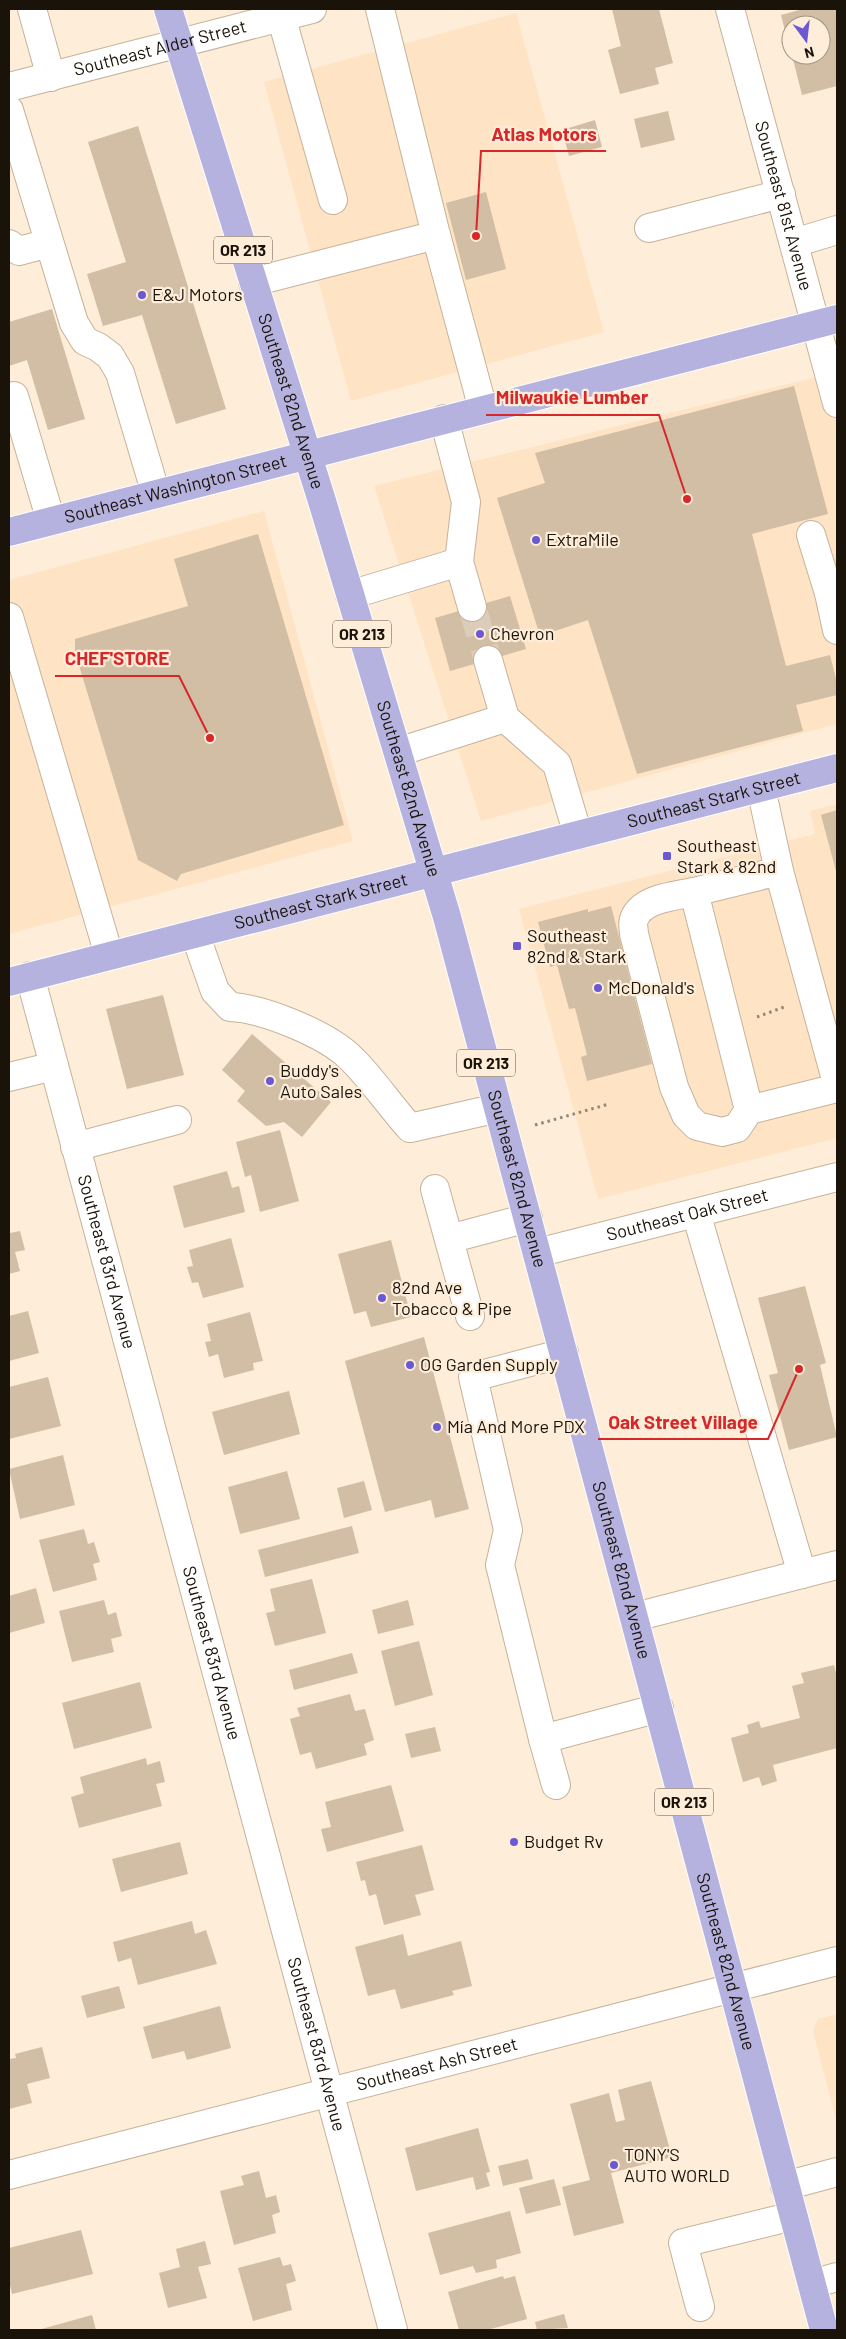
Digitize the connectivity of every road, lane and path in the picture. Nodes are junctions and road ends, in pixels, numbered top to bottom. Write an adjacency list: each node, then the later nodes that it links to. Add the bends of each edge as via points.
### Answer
1 (32, 9): 8 (street)
2 (168, 9): 7 (main road, Southeast 82nd Avenue / OR 213)
3 (312, 9): 6 (street, Southeast Alder Street)
4 (380, 9): 15 (street)
5 (730, 9): 11 (street, Southeast 81st Avenue)
6 (280, 13): 7 (street, Southeast Alder Street); 12 (street)
7 (178, 44): 8 (street, Southeast Alder Street); 19 (main road, Southeast 82nd Avenue / OR 213)
8 (51, 77): 9 (street, Southeast Alder Street)
9 (9, 88)
10 (9, 110): 18 (street)
11 (781, 194): 13 (street); 16 (street, Southeast 81st Avenue)
12 (333, 200)
13 (649, 228)
14 (837, 230): 16 (street)
15 (436, 235): 19 (street); 23 (street)
16 (794, 243): 20 (street, Southeast 81st Avenue)
17 (9, 244): 18 (street, via 19,251)
18 (49, 244): 26 (street, via 74,324 85,341 110,356 120,373)
19 (253, 282): 25 (main road, Southeast 82nd Avenue / OR 213)
20 (827, 322): 22 (street, Southeast 81st Avenue); 23 (main road, Southeast Washington Street)
21 (14, 396): 27 (street)
22 (837, 403)
23 (483, 409): 24 (main road, Southeast Washington Street)
24 (444, 419): 25 (main road, Southeast Washington Street); 30 (street, via 466,502)
25 (308, 456): 26 (main road, Southeast Washington Street); 32 (main road, Southeast 82nd Avenue / OR 213)
26 (156, 494): 27 (main road, Southeast Washington Street)
27 (51, 521): 28 (main road, Southeast Washington Street)
28 (9, 532)
29 (811, 535): 31 (street)
30 (458, 562): 32 (street); 33 (street)
31 (833, 591): 35 (street)
32 (350, 594): 38 (main road, Southeast 82nd Avenue / OR 213)
33 (472, 607)
34 (9, 617): 46 (street)
35 (837, 630)
36 (488, 660): 37 (street)
37 (505, 718): 38 (street); 41 (street, via 557,764)
38 (398, 752): 43 (main road, Southeast 82nd Avenue / OR 213)
39 (837, 768): 40 (main road, Southeast Stark Street)
40 (761, 788): 41 (main road, Southeast Stark Street); 42 (street)
41 (578, 835): 43 (main road, Southeast Stark Street)
42 (779, 871): 44 (street); 50 (street)
43 (434, 872): 45 (main road, Southeast Stark Street); 55 (main road, Southeast 82nd Avenue / OR 213)
44 (694, 892): 53 (street); 53 (street, via 655,901 639,910 633,920 634,934 674,1088 686,1115 697,1126 722,1132 737,1128)
45 (195, 934): 46 (main road, Southeast Stark Street); 55 (street, via 215,992 230,1007 246,1007 273,1016 344,1052 410,1128)
46 (109, 956): 47 (main road, Southeast Stark Street)
47 (19, 979): 48 (street, Southeast 83rd Avenue)
48 (54, 1066): 49 (street); 56 (street, Southeast 83rd Avenue)
49 (9, 1077)
50 (837, 1083)
51 (837, 1088): 53 (street)
52 (609, 1104): 55 (path)
53 (749, 1110)
54 (177, 1120): 56 (street)
55 (502, 1121): 60 (main road, Southeast 82nd Avenue / OR 213)
56 (75, 1146): 73 (street, Southeast 83rd Avenue)
57 (837, 1177): 59 (street, Southeast Oak Street)
58 (435, 1189): 61 (street)
59 (696, 1212): 62 (street, Southeast Oak Street); 66 (street)
60 (528, 1218): 61 (street); 62 (main road, Southeast 82nd Avenue / OR 213)
61 (448, 1239): 63 (street)
62 (538, 1253): 64 (main road, Southeast 82nd Avenue / OR 213)
63 (470, 1316)
64 (564, 1353): 67 (main road, Southeast 82nd Avenue / OR 213); 69 (street, via 472,1377 508,1530 500,1565)
65 (837, 1565): 66 (street)
66 (802, 1574): 67 (street)
67 (635, 1617): 68 (main road, Southeast 82nd Avenue / OR 213)
68 (659, 1708): 69 (street); 72 (main road, Southeast 82nd Avenue / OR 213)
69 (543, 1739): 70 (street)
70 (556, 1785)
71 (837, 1961): 72 (street, Southeast Ash Street)
72 (734, 1988): 73 (street, Southeast Ash Street); 76 (main road, Southeast 82nd Avenue / OR 213)
73 (329, 2092): 75 (street, Southeast Ash Street); 80 (street, Southeast 83rd Avenue)
74 (837, 2172): 76 (street)
75 (9, 2175)
76 (785, 2186): 77 (main road, Southeast 82nd Avenue / OR 213)
77 (793, 2216): 78 (main road, Southeast 82nd Avenue / OR 213); 79 (street, via 683,2243)
78 (825, 2281): 81 (main road, Southeast 82nd Avenue / OR 213)
79 (700, 2307)
80 (393, 2330)
81 (824, 2330)

